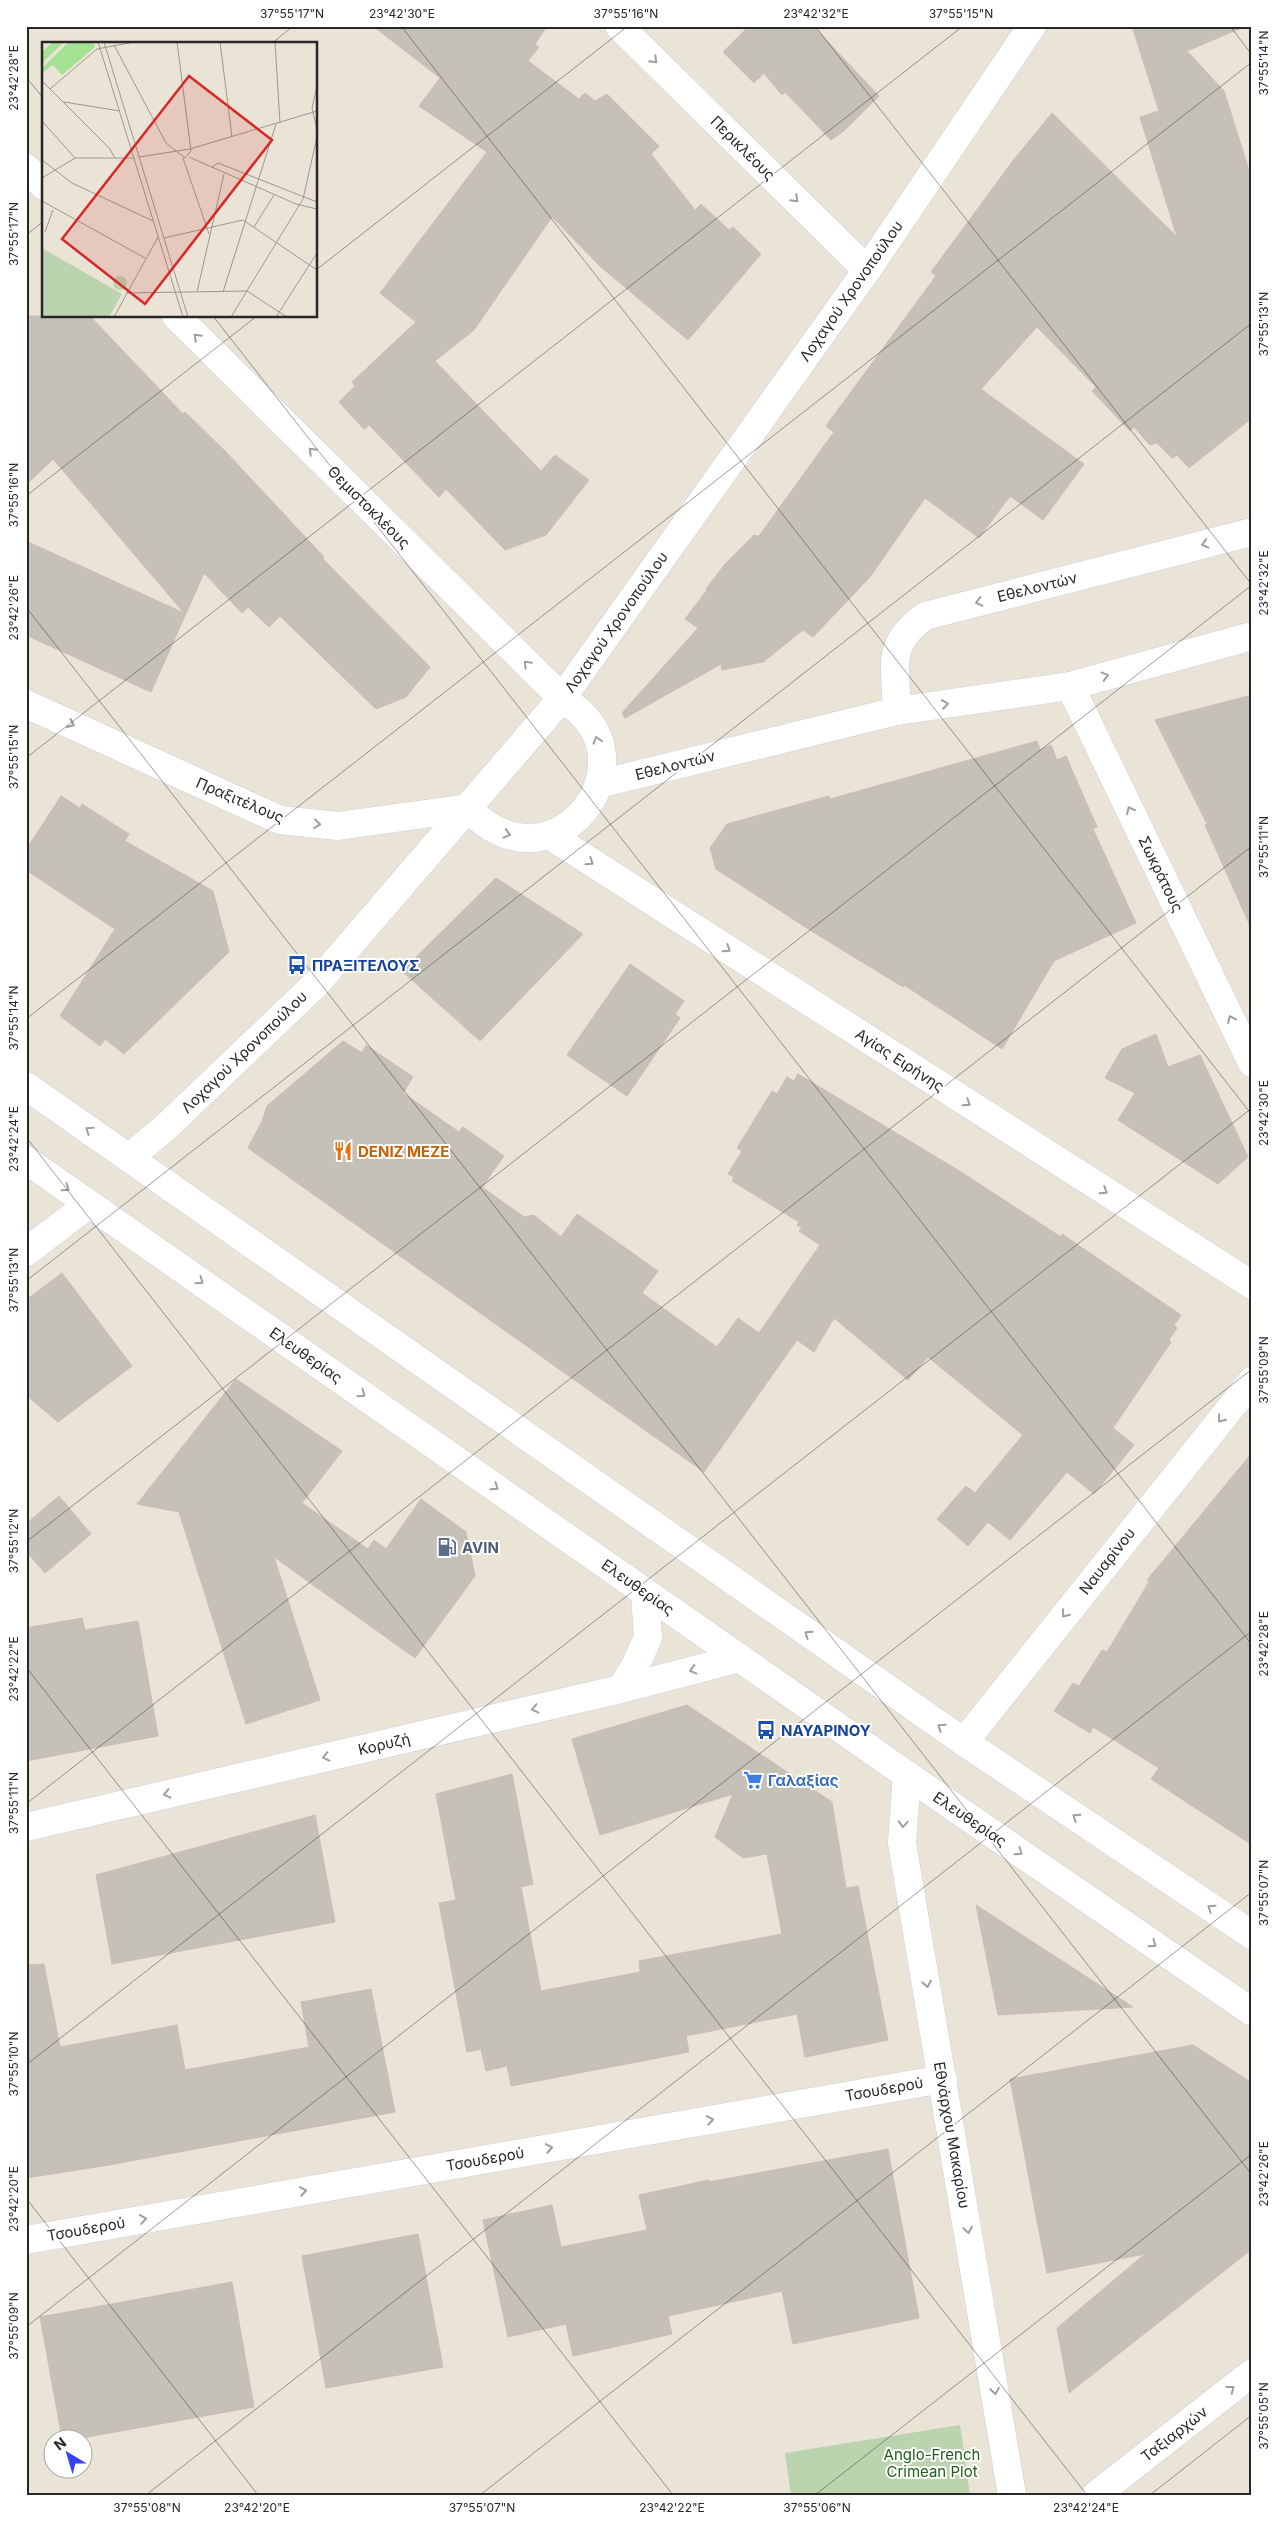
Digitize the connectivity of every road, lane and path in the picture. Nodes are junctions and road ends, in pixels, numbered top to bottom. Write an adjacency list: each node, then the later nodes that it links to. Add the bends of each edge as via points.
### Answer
1 (619, 26): 5 (street, Περικλέους, one-way to 5)
2 (1032, 26): 5 (street, Λοχαγού Χρονοπούλου)
3 (26, 168): 4 (street)
4 (42, 184)
5 (866, 270): 10 (street, Λοχαγού Χρονοπούλου)
6 (178, 318): 10 (street, Θεμιστοκλέους, one-way to 6)
7 (1252, 532): 12 (street, Εθελοντών, one-way to 12, via 926,616 907,629 895,649)
8 (1252, 636): 9 (street, Εθελοντών, one-way to 8)
9 (1070, 686): 12 (street, Εθελοντών, one-way to 9); 16 (street, Σωκράτους, one-way to 9)
10 (562, 698): 13 (street, Θεμιστοκλέους, one-way to 10, via 602,758 596,734 581,712); 14 (street, Λοχαγού Χρονοπούλου)
11 (26, 704): 14 (street, Πραξιτέλους, one-way to 14, via 280,820 338,826)
12 (897, 710): 13 (street, Εθελοντών)
13 (599, 784): 15 (street, Θεμιστοκλέους, via 588,807 570,825)
14 (468, 808): 15 (street, one-way to 15, via 482,824 503,835 526,838); 18 (street, Λοχαγού Χρονοπούλου, via 317,982 167,1126)
15 (549, 835): 22 (street, Αγίας Ειρήνης, one-way to 22)
16 (1252, 1063)
17 (26, 1086): 18 (street, one-way to 17)
18 (129, 1158): 27 (street, one-way to 18)
19 (26, 1160): 20 (street, Ελευθερίας, one-way to 20)
20 (89, 1204): 21 (street); 24 (street, Ελευθερίας, one-way to 24)
21 (26, 1252)
22 (1252, 1285)
23 (1252, 1381): 27 (street, Ναυαρίνου, one-way to 27)
24 (645, 1592): 25 (street, Ελευθερίας); 26 (street, via 648,1638)
25 (740, 1658): 26 (street, Κορυζή, one-way to 26); 28 (street, Ελευθερίας)
26 (621, 1689): 29 (street, Κορυζή, one-way to 29)
27 (964, 1742): 30 (street, one-way to 27)
28 (907, 1775): 31 (street, Ελευθερίας, one-way to 31); 32 (street, Εθνάρχου Μακαρίου, one-way to 32, via 902,1843)
29 (26, 1827)
30 (1252, 1935)
31 (1252, 2012)
32 (943, 2079): 33 (street, Τσουδερού, one-way to 32); 35 (street, Εθνάρχου Μακαρίου, one-way to 35)
33 (26, 2240)
34 (1252, 2373): 36 (street, Ταξιαρχών, one-way to 34)
35 (1012, 2495)
36 (1096, 2495)

